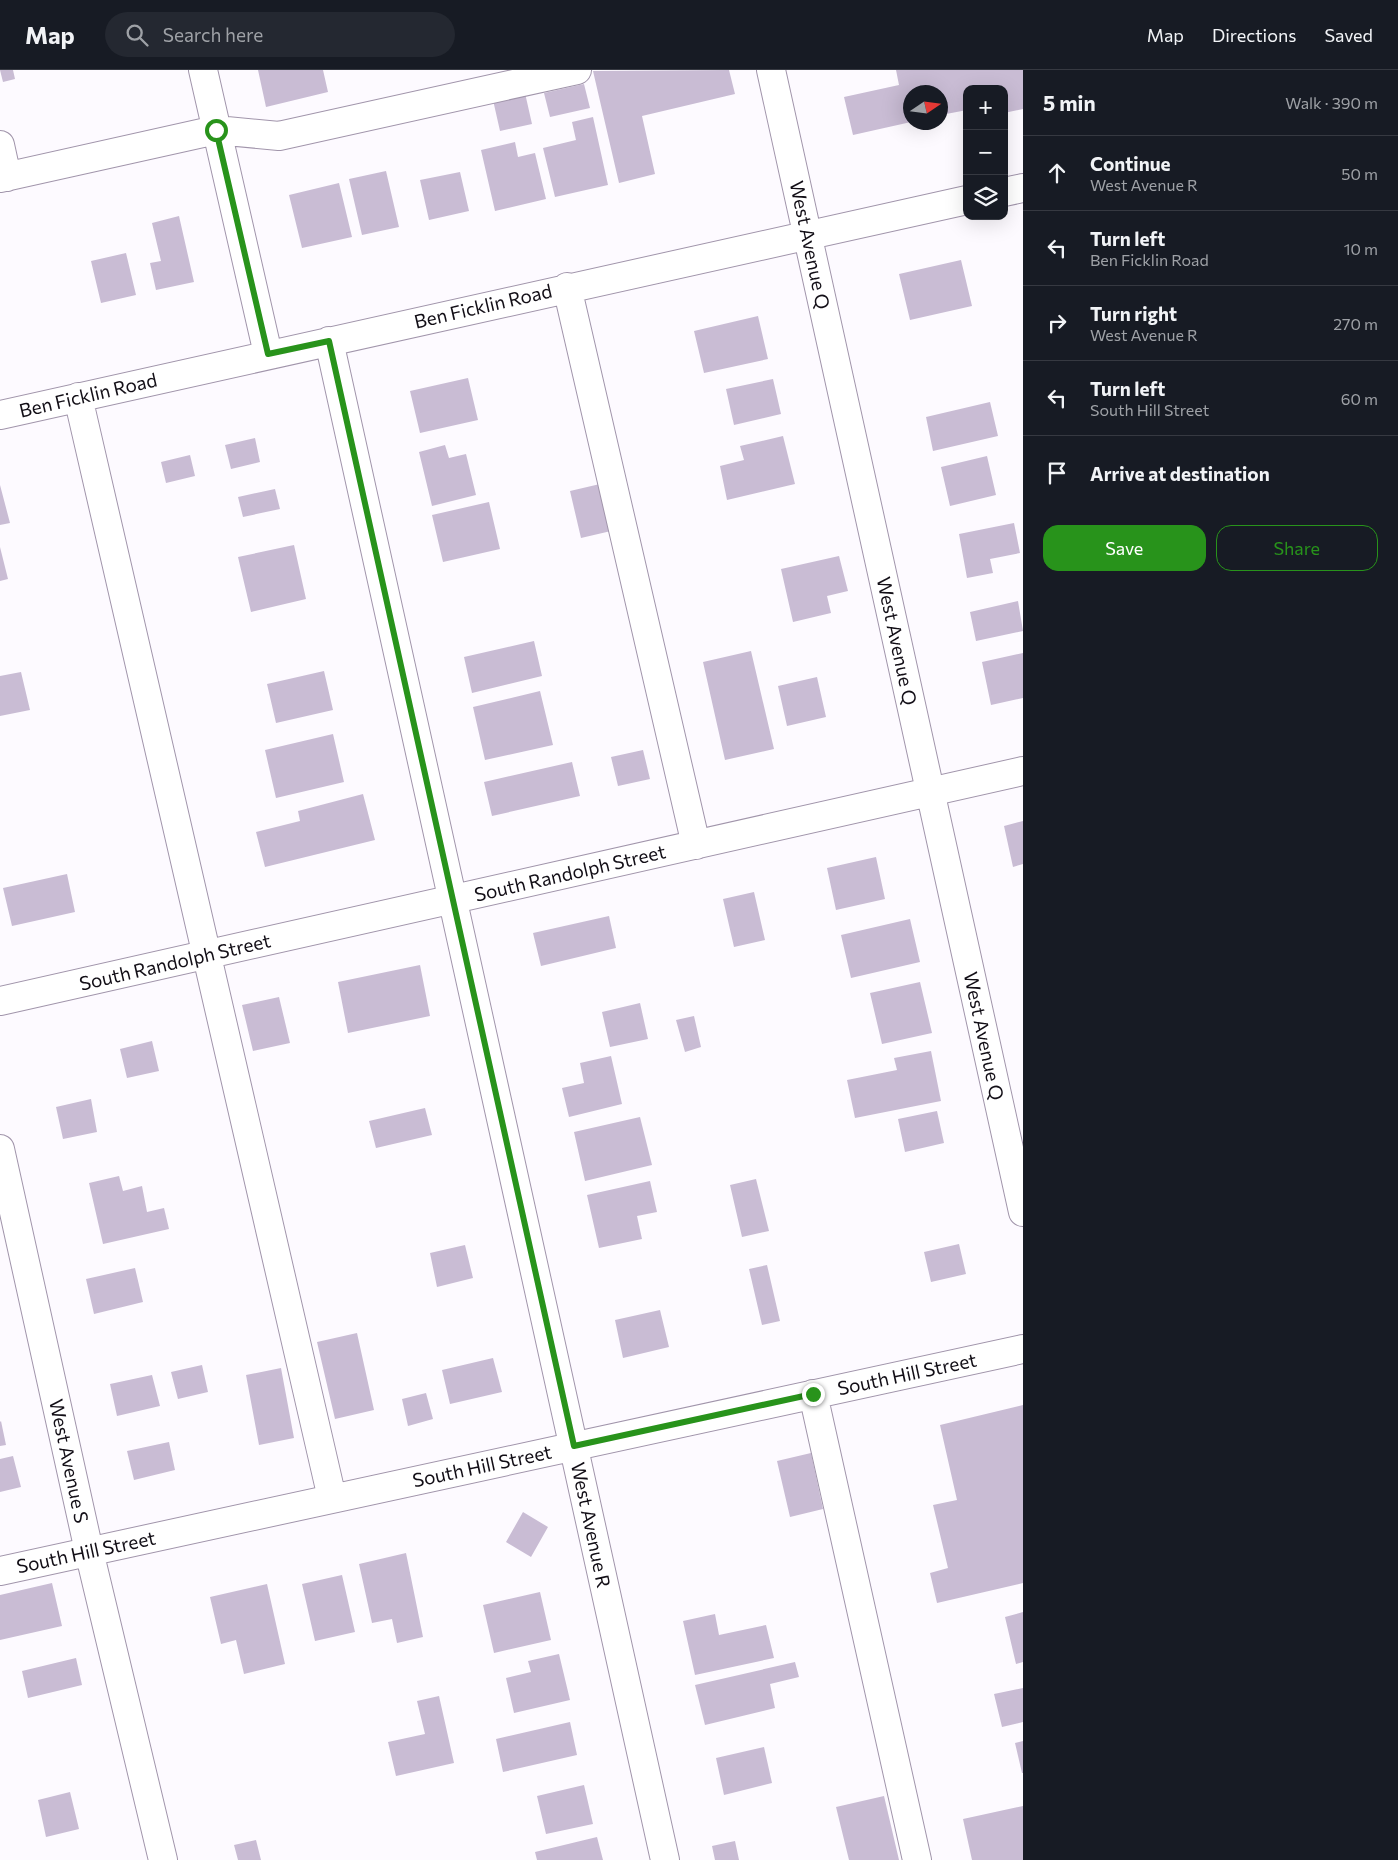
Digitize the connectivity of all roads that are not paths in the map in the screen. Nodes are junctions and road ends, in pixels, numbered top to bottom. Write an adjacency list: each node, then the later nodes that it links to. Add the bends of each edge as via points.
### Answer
1 (203, 70): 4 (street)
2 (577, 70): 4 (street, via 279,136)
3 (771, 70): 10 (street, West Avenue Q)
4 (216, 130): 6 (street); 13 (street)
5 (0, 145): 6 (street)
6 (3, 178)
7 (1023, 188): 8 (street)
8 (1008, 191)
9 (963, 201): 10 (street, Ben Ficklin Road)
10 (807, 234): 11 (street, Ben Ficklin Road); 17 (street, West Avenue Q)
11 (567, 287): 12 (street, Ben Ficklin Road); 18 (street)
12 (329, 341): 13 (street, Ben Ficklin Road); 19 (street, West Avenue R)
13 (268, 354): 14 (street, Ben Ficklin Road)
14 (78, 397): 15 (street, Ben Ficklin Road); 20 (street)
15 (0, 415)
16 (1023, 771): 17 (street, South Randolph Street)
17 (930, 792): 18 (street, South Randolph Street); 23 (street, West Avenue Q)
18 (696, 844): 19 (street, South Randolph Street)
19 (453, 899): 20 (street, South Randolph Street); 26 (street, West Avenue R)
20 (207, 955): 21 (street, South Randolph Street); 27 (street)
21 (0, 1001)
22 (0, 1149): 28 (street, West Avenue S)
23 (1023, 1212)
24 (1023, 1349): 25 (street, South Hill Street)
25 (813, 1394): 26 (street, South Hill Street); 32 (street)
26 (574, 1446): 27 (street, South Hill Street); 31 (street, West Avenue R)
27 (332, 1498): 28 (street, South Hill Street)
28 (89, 1551): 29 (street, South Hill Street); 30 (street, West Avenue S)
29 (0, 1570)
30 (163, 1860)
31 (665, 1860)
32 (917, 1860)

